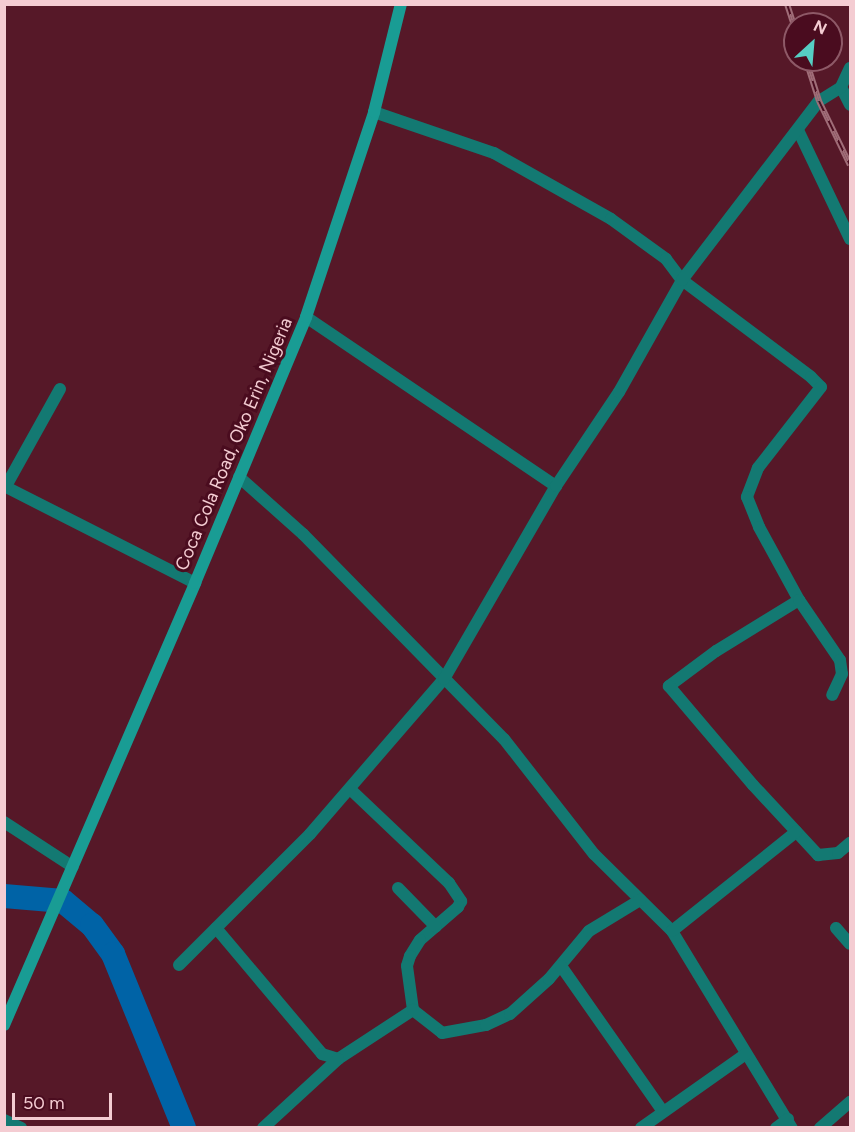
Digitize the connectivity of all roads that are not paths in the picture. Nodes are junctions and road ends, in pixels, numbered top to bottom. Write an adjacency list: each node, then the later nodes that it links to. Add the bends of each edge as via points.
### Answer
1 (401, 4): 5 (street, Coca Cola Road, Oko Erin, Nigeria)
2 (850, 68): 3 (street)
3 (841, 87): 4 (street); 6 (street, via 819,101)
4 (850, 105)
5 (374, 112): 8 (street, via 494,153 537,175 611,219 666,259); 9 (street, Coca Cola Road, Oko Erin, Nigeria)
6 (798, 129): 7 (street); 8 (street)
7 (850, 239)
8 (682, 280): 13 (street, via 619,392); 15 (street, via 803,370 820,387 758,468 747,497 759,527)
9 (306, 317): 11 (street, Coca Cola Road, Oko Erin, Nigeria); 13 (street)
10 (60, 389): 12 (street)
11 (239, 477): 14 (street, Coca Cola Road, Oko Erin, Nigeria); 16 (street, via 303,534)
12 (5, 486): 14 (street)
13 (556, 486): 16 (street)
14 (195, 583): 22 (street, Coca Cola Road, Oko Erin, Nigeria)
15 (800, 600): 17 (street, via 840,660 842,674); 20 (street, via 716,651 669,686)
16 (444, 679): 18 (street); 24 (street, via 504,739 594,854)
17 (832, 695)
18 (350, 789): 25 (street, via 457,892 461,901 458,908); 26 (street)
19 (4, 822): 22 (street)
20 (796, 832): 21 (street, via 818,855 838,853); 28 (street)
21 (850, 843)
22 (73, 867): 33 (street, Coca Cola Road, Oko Erin, Nigeria)
23 (398, 888): 25 (street)
24 (640, 900): 28 (street); 31 (street, via 589,931)
25 (436, 927): 32 (street, via 420,940 407,966)
26 (216, 928): 30 (street); 35 (street, via 322,1054)
27 (836, 928): 29 (street)
28 (672, 932): 34 (street)
29 (850, 944)
30 (179, 965)
31 (561, 966): 32 (street, via 510,1014 486,1025 442,1033); 37 (street)
32 (412, 1010): 35 (street)
33 (4, 1025)
34 (746, 1054): 37 (street); 39 (street)
35 (338, 1059): 41 (street)
36 (850, 1102): 44 (street)
37 (662, 1110): 42 (street)
38 (4, 1120): 40 (street)
39 (790, 1123): 43 (street)
40 (21, 1128)
41 (263, 1128)
42 (641, 1128)
43 (776, 1128)
44 (820, 1128)

